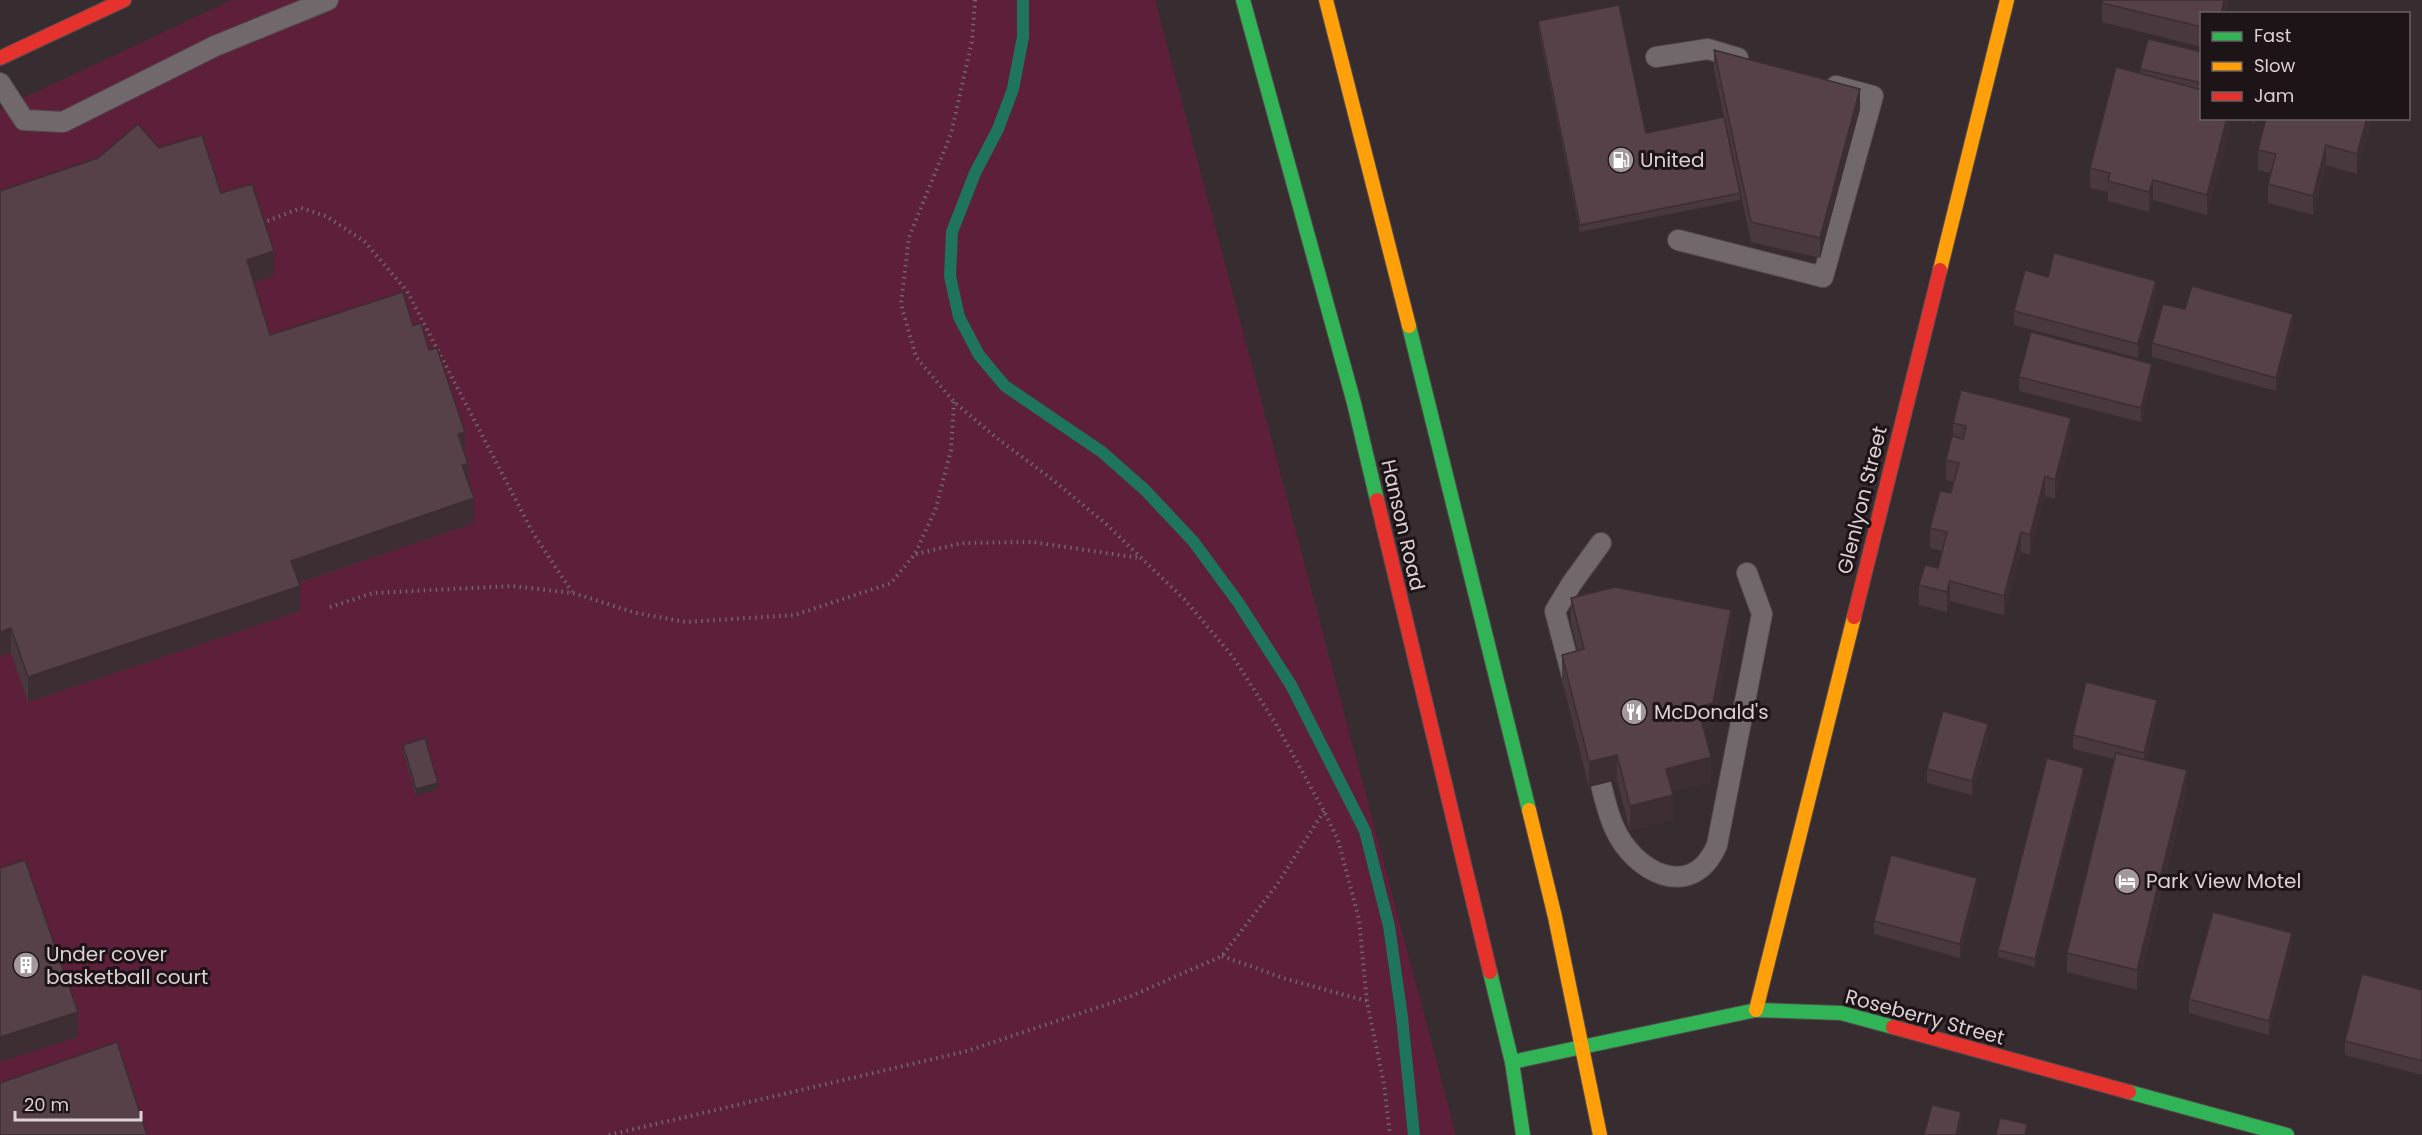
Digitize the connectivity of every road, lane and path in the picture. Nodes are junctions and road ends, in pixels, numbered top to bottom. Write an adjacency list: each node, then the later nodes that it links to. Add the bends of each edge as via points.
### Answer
1 (124, 0): 8 (main road)
2 (328, 0): 11 (lane, via 215,46 63,122 24,120)
3 (975, 0): 14 (path, via 972,41 951,134 909,237 901,304 916,357)
4 (1243, 0): 28 (main road, Hanson Road, via 1354,403)
5 (1326, 0): 27 (main road, via 1555,917)
6 (2007, 0): 26 (main road, Glenlyon Street)
7 (1656, 57): 9 (lane, via 1708,49)
8 (0, 58)
9 (1752, 62)
10 (1818, 81): 13 (lane, via 1873,96 1823,277)
11 (0, 83)
12 (258, 225): 19 (path, via 301,208 326,216 363,241 407,291 532,533)
13 (1678, 240)
14 (954, 402): 16 (path, via 949,459 936,508); 17 (path, via 1106,524)
15 (1601, 543): 21 (lane, via 1556,611)
16 (915, 554): 17 (path, via 962,543 1032,542); 19 (path, via 891,583 795,615 686,622 636,613)
17 (1140, 558): 23 (path, via 1185,600 1233,657)
18 (1747, 573): 22 (lane, via 1762,614 1711,860 1686,877 1659,873 1637,861 1614,828)
19 (573, 593): 20 (path, via 512,586 373,593)
20 (330, 607)
21 (1578, 697)
22 (1590, 741)
23 (1324, 811): 24 (path, via 1276,886); 25 (path, via 1338,840 1359,919)
24 (1222, 956): 25 (path); 29 (path, via 1129,997 967,1051)
25 (1367, 1002): 30 (path)
26 (1756, 1011): 27 (main road, Roseberry Street); 33 (main road, Roseberry Street, via 1841,1013)
27 (1583, 1047): 28 (main road, Roseberry Street); 32 (main road)
28 (1512, 1062): 31 (main road)
29 (609, 1135)
30 (1390, 1135)
31 (1522, 1135)
32 (1600, 1135)
33 (2287, 1135)

